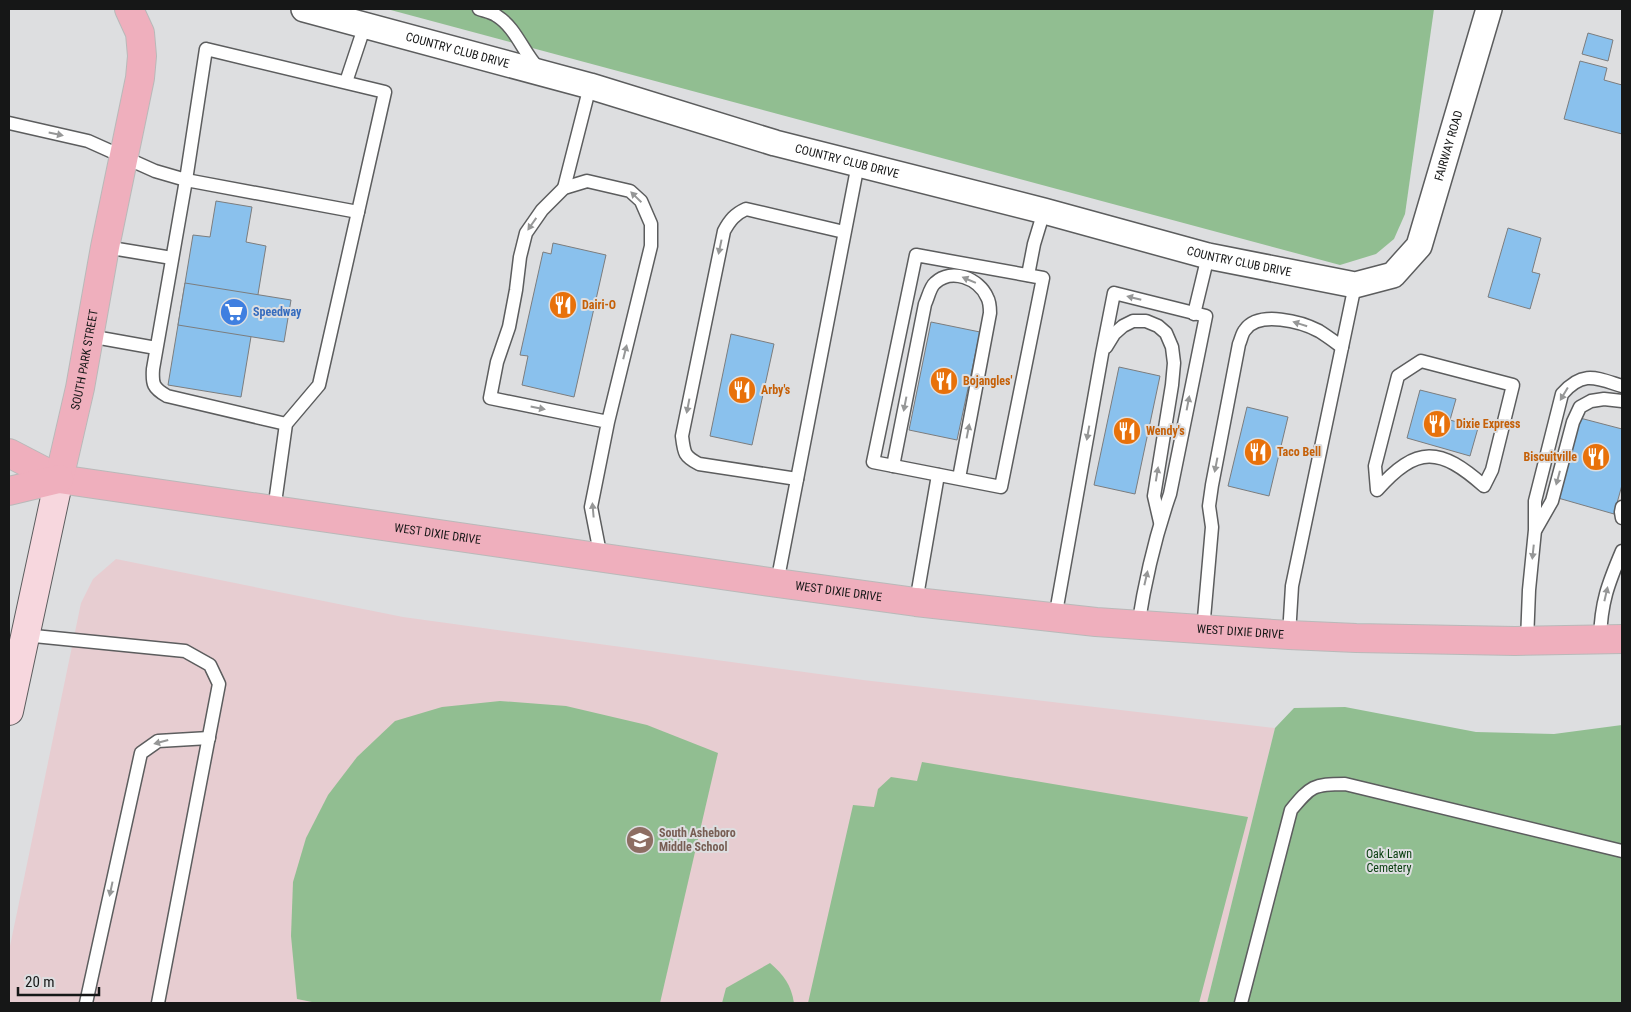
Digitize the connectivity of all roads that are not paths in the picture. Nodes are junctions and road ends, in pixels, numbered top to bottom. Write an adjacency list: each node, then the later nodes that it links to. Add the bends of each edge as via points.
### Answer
1 (129, 9): 10 (main road, SOUTH PARK STREET, via 140,33 142,56)
2 (479, 9): 6 (lane, via 506,23)
3 (1489, 9): 21 (street, FAIRWAY ROAD, via 1419,246)
4 (320, 10): 5 (street, COUNTRY CLUB DRIVE)
5 (365, 25): 6 (street, COUNTRY CLUB DRIVE); 7 (lane)
6 (544, 74): 8 (street, COUNTRY CLUB DRIVE)
7 (346, 82): 12 (lane, via 206,49); 15 (lane, via 385,92)
8 (590, 86): 11 (street, COUNTRY CLUB DRIVE, via 775,143); 13 (lane)
9 (9, 123): 10 (lane, one-way to 10, via 88,141)
10 (124, 158): 12 (lane); 17 (main road, SOUTH PARK STREET)
11 (858, 164): 14 (street, COUNTRY CLUB DRIVE); 16 (lane)
12 (186, 180): 15 (lane); 19 (lane)
13 (564, 188): 30 (lane, one-way to 13, via 651,246 650,224 641,201 630,191 587,181); 30 (lane, one-way to 30, via 542,210 526,233 509,327 497,362 490,398)
14 (1044, 211): 18 (street, COUNTRY CLUB DRIVE); 20 (lane)
15 (358, 212): 31 (lane, via 319,385)
16 (844, 232): 37 (lane); 37 (lane, one-way to 37, via 746,209 729,221 724,231 682,436 688,458 699,464)
17 (105, 247): 19 (lane); 24 (main road, SOUTH PARK STREET)
18 (1208, 256): 22 (street, COUNTRY CLUB DRIVE); 23 (lane)
19 (172, 258): 26 (lane)
20 (1028, 275): 33 (lane, via 916,255 873,462); 35 (lane, via 1043,278 1001,487)
21 (1394, 275): 22 (street, COUNTRY CLUB DRIVE)
22 (1355, 285): 25 (lane)
23 (1194, 314): 27 (lane, one-way to 27, via 1114,293); 43 (lane, one-way to 23, via 1170,494 1206,316)
24 (89, 336): 26 (lane); 36 (main road, SOUTH PARK STREET)
25 (1342, 347): 51 (lane, one-way to 51, via 1319,331 1299,323 1272,318 1255,322 1245,329 1239,344 1209,506 1212,527); 52 (lane, via 1292,586)
26 (156, 348): 31 (lane, via 152,382 159,392)
27 (1102, 354): 43 (lane, one-way to 27, via 1154,496 1172,385 1172,346 1166,333 1158,326 1146,321 1133,321 1114,334); 49 (lane, one-way to 49)
28 (1622, 386): 44 (lane, one-way to 44, via 1592,377 1572,382 1562,394 1535,500)
29 (1622, 401): 44 (lane, one-way to 44, via 1604,398 1580,407 1552,501)
30 (608, 422): 46 (lane, one-way to 30, via 591,507)
31 (286, 424): 41 (lane)
32 (9, 453): 36 (main road, WEST DIXIE DRIVE)
33 (893, 466): 34 (lane); 35 (lane, one-way to 33, via 990,313 989,299 982,288 971,279 957,276 945,276 934,284 925,304)
34 (938, 474): 35 (lane); 48 (lane)
35 (959, 478)
36 (59, 479): 39 (main road, WEST DIXIE DRIVE); 41 (main road, WEST DIXIE DRIVE); 53 (main road, SOUTH PARK STREET)
37 (797, 479): 47 (lane)
38 (1484, 486): 38 (lane, via 1449,461 1427,456 1410,460 1377,490 1376,466 1398,376 1421,361 1514,385 1492,470)
39 (9, 491)
40 (1622, 507): 42 (lane)
41 (274, 510): 46 (main road, WEST DIXIE DRIVE)
42 (1622, 518)
43 (1160, 522): 50 (lane, one-way to 43)
44 (1535, 530): 55 (lane, one-way to 55)
45 (1622, 551): 54 (lane, one-way to 45, via 1601,615 1607,587)
46 (602, 558): 47 (main road, WEST DIXIE DRIVE)
47 (777, 584): 48 (main road, WEST DIXIE DRIVE)
48 (916, 602): 49 (main road, WEST DIXIE DRIVE)
49 (1055, 618): 50 (main road, WEST DIXIE DRIVE)
50 (1138, 626): 51 (main road, WEST DIXIE DRIVE)
51 (1203, 630): 52 (main road, WEST DIXIE DRIVE)
52 (1289, 635): 55 (main road, WEST DIXIE DRIVE)
53 (24, 636): 56 (main road, SOUTH PARK STREET); 57 (lane, via 185,650 210,665 219,684)
54 (1611, 639): 55 (main road, WEST DIXIE DRIVE)
55 (1527, 641)
56 (9, 711)
57 (209, 738): 59 (lane, one-way to 59, via 158,741 141,752); 60 (lane)
58 (1622, 851): 61 (lane, via 1345,784 1322,784 1306,792 1291,810)
59 (86, 1003)
60 (158, 1003)
61 (1241, 1003)

